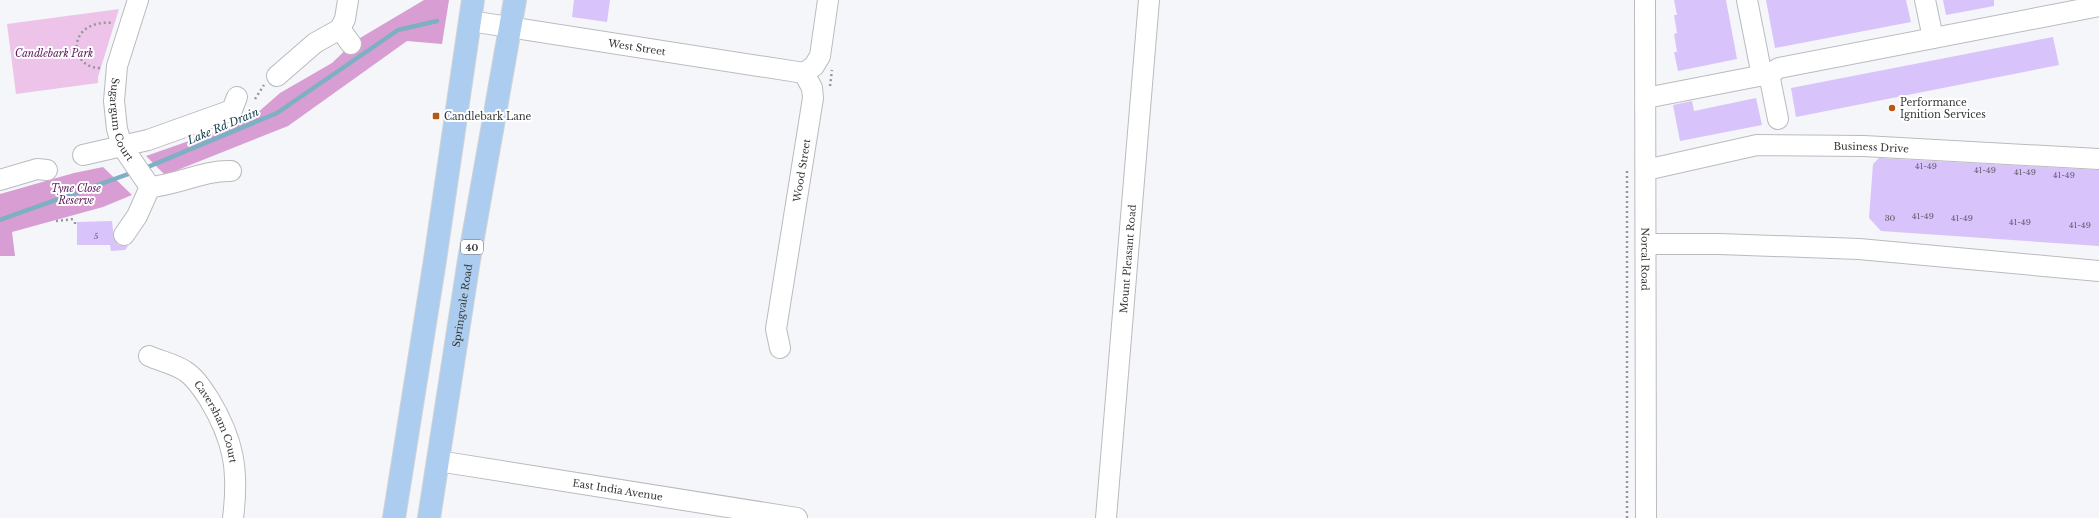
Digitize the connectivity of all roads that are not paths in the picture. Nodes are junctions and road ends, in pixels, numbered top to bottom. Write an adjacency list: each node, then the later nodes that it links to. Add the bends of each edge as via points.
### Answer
1 (138, 0): 21 (street, Sugargum Court, via 117,66 114,84 117,129)
2 (348, 0): 17 (street, via 346,36 316,43)
3 (473, 0): 12 (highway)
4 (514, 0): 13 (highway, Springvale Road / 40)
5 (828, 0): 15 (street, via 820,56 814,66)
6 (1148, 0): 39 (street, Mount Pleasant Road)
7 (1645, 0): 18 (street, Norcal Road)
8 (1747, 0): 16 (street)
9 (1925, 0): 14 (street)
10 (2098, 0): 11 (street)
11 (2099, 6): 14 (street)
12 (470, 21): 13 (street, West Street); 36 (highway)
13 (510, 28): 15 (street, West Street); 34 (highway, Springvale Road / 40, via 469,260)
14 (1933, 38): 16 (street, via 1779,68)
15 (804, 73): 32 (street, Wood Street, via 812,88 813,98 776,329)
16 (1766, 75): 18 (street); 20 (street)
17 (277, 76)
18 (1646, 98): 25 (street, Norcal Road)
19 (237, 107): 21 (street, via 148,140)
20 (1778, 119)
21 (122, 146): 22 (street); 27 (street, Sugargum Court)
22 (79, 155)
23 (2099, 159): 25 (street, Business Drive, via 1864,146 1757,145)
24 (48, 170): 28 (street, via 37,169)
25 (1646, 170): 30 (street, Norcal Road)
26 (231, 171): 27 (street, via 221,170 176,183)
27 (142, 177): 29 (street, via 142,205)
28 (0, 180)
29 (124, 235)
30 (1647, 244): 31 (street, via 1859,249); 40 (street, Norcal Road)
31 (2099, 271)
32 (780, 348)
33 (149, 356): 35 (street, Caversham Court, via 186,371 203,389 225,427 236,472 237,488)
34 (438, 462): 37 (highway, Springvale Road / 40); 38 (street, East India Avenue)
35 (233, 518)
36 (394, 518)
37 (429, 518)
38 (797, 518)
39 (1106, 518)
40 (1646, 518)

